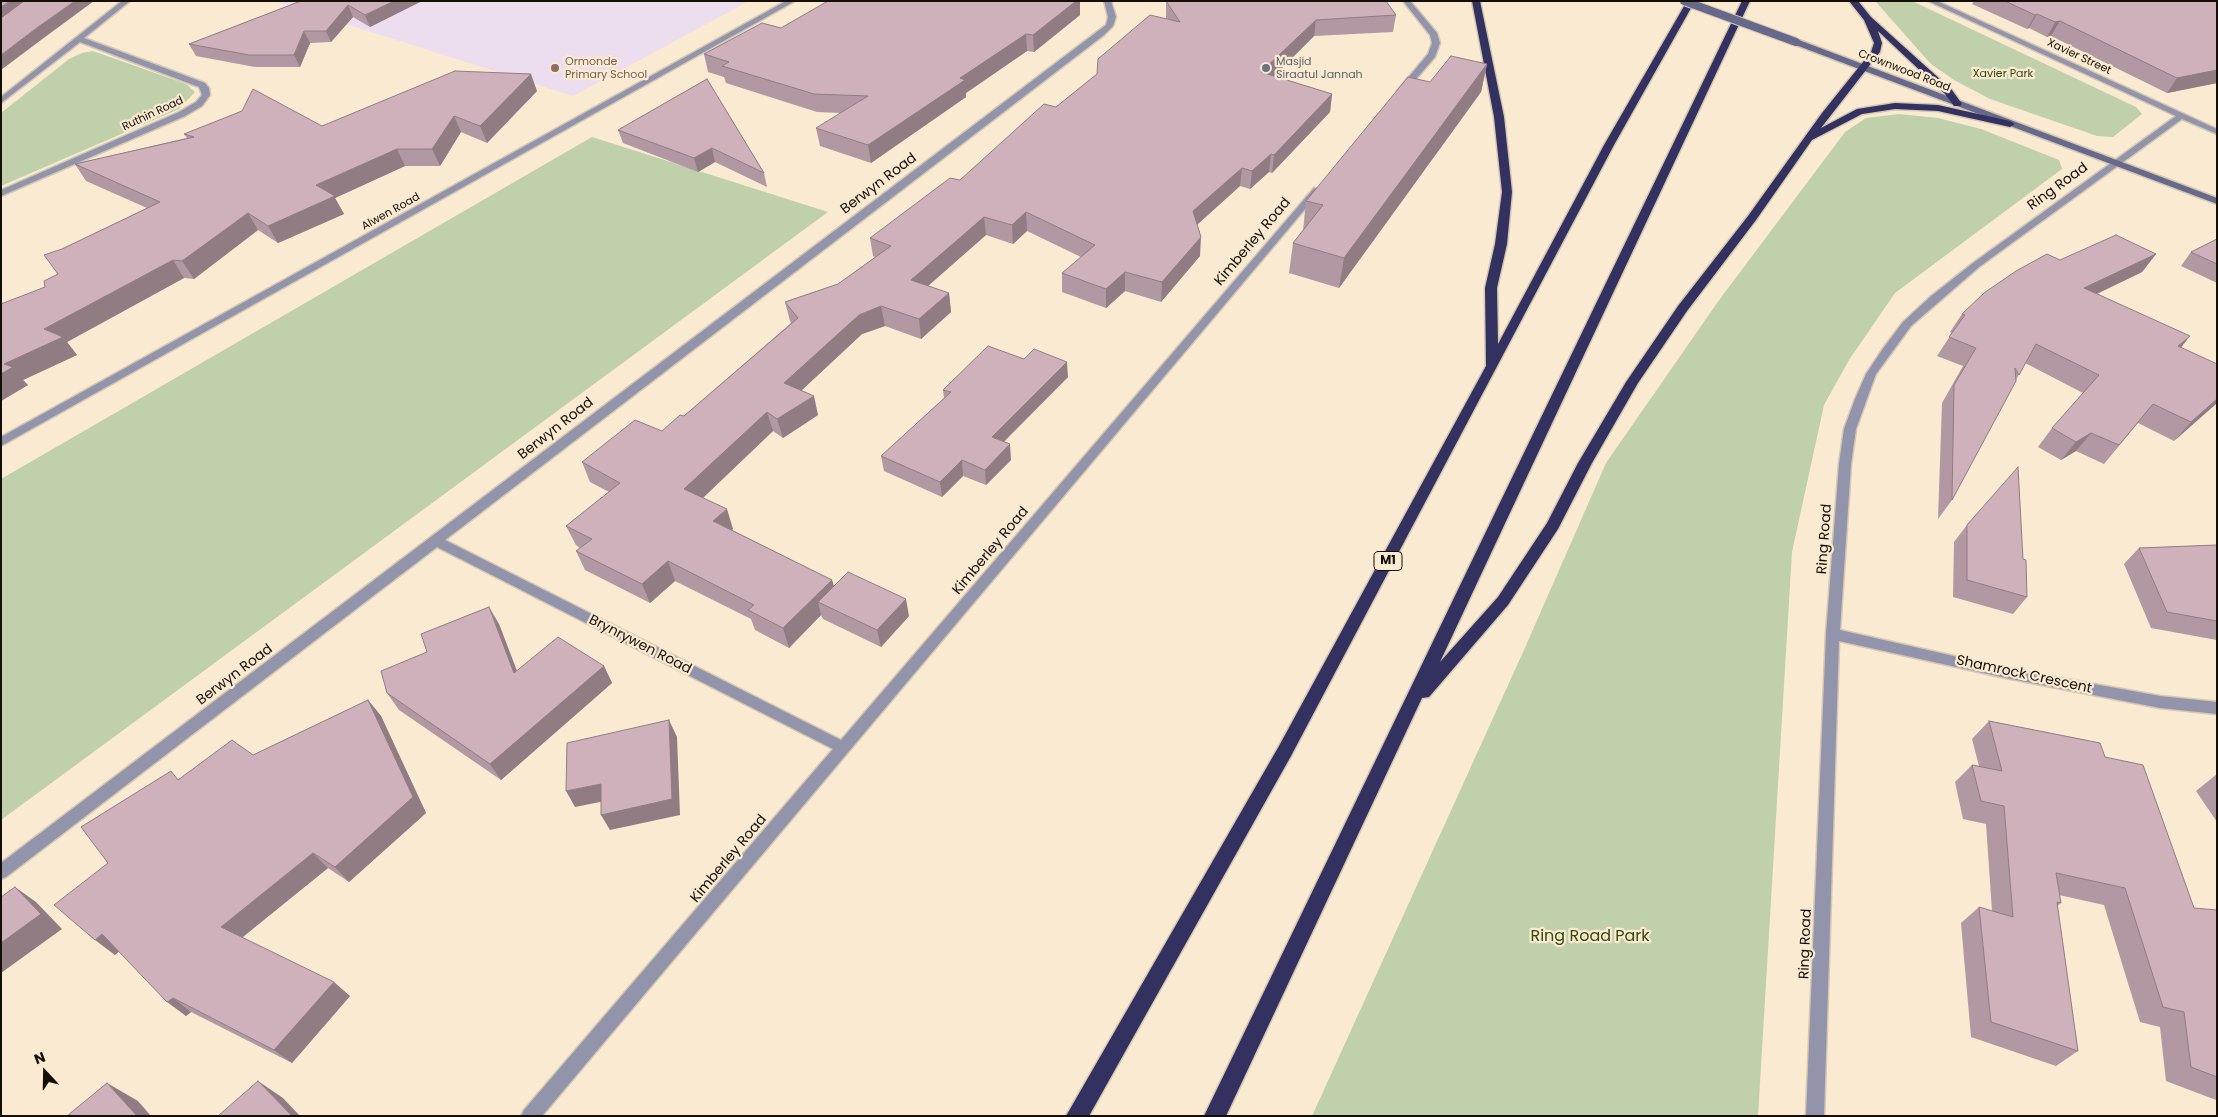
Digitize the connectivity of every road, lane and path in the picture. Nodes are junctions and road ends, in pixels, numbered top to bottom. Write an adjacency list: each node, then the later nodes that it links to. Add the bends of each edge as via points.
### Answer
1 (127, 1): 12 (street)
2 (792, 1): 26 (street, Alwen Road)
3 (1107, 1): 27 (street, Berwyn Road, via 1112,17 1109,26 1101,33)
4 (1406, 1): 15 (street, via 1436,43 1432,55)
5 (1476, 1): 25 (highway, via 1499,117 1507,192 1501,244 1491,288)
6 (1684, 1): 13 (main road, Crownwood Road, bridge)
7 (1690, 1): 25 (highway, M1, via 1609,145)
8 (1746, 1): 29 (highway)
9 (1853, 1): 11 (highway)
10 (1931, 1): 17 (street, Xavier Street)
11 (1868, 19): 13 (highway, via 1878,44); 16 (highway, via 1949,92)
12 (79, 39): 14 (street); 23 (street, Ruthin Road, via 202,85 206,95 199,104 182,114)
13 (1864, 68): 16 (main road, Crownwood Road); 20 (highway)
14 (1, 101)
15 (1390, 104)
16 (1957, 104): 18 (main road, Crownwood Road)
17 (2181, 116): 19 (street, Xavier Street); 21 (street, Ring Road)
18 (2010, 124): 20 (highway, via 1938,108 1895,106 1860,111); 21 (main road, Crownwood Road)
19 (2217, 132)
20 (1807, 141): 29 (highway, via 1632,382 1553,525 1504,601)
21 (2116, 164): 24 (main road); 28 (street, Ring Road, via 1976,264 1934,299 1908,324 1871,374 1850,430 1845,464)
22 (1326, 180): 31 (street, Kimberley Road)
23 (1, 193)
24 (2217, 201)
25 (1492, 368): 34 (highway, M1, via 1285,750)
26 (1, 442)
27 (436, 542): 31 (street, Brynrywen Road); 32 (street, Berwyn Road)
28 (1833, 634): 30 (street, Shamrock Crescent, via 2006,673 2160,702); 36 (street, Ring Road)
29 (1412, 705): 35 (highway)
30 (2217, 708)
31 (843, 748): 33 (street, Kimberley Road)
32 (1, 872)
33 (530, 1116)
34 (1077, 1116)
35 (1215, 1116)
36 (1815, 1116)

